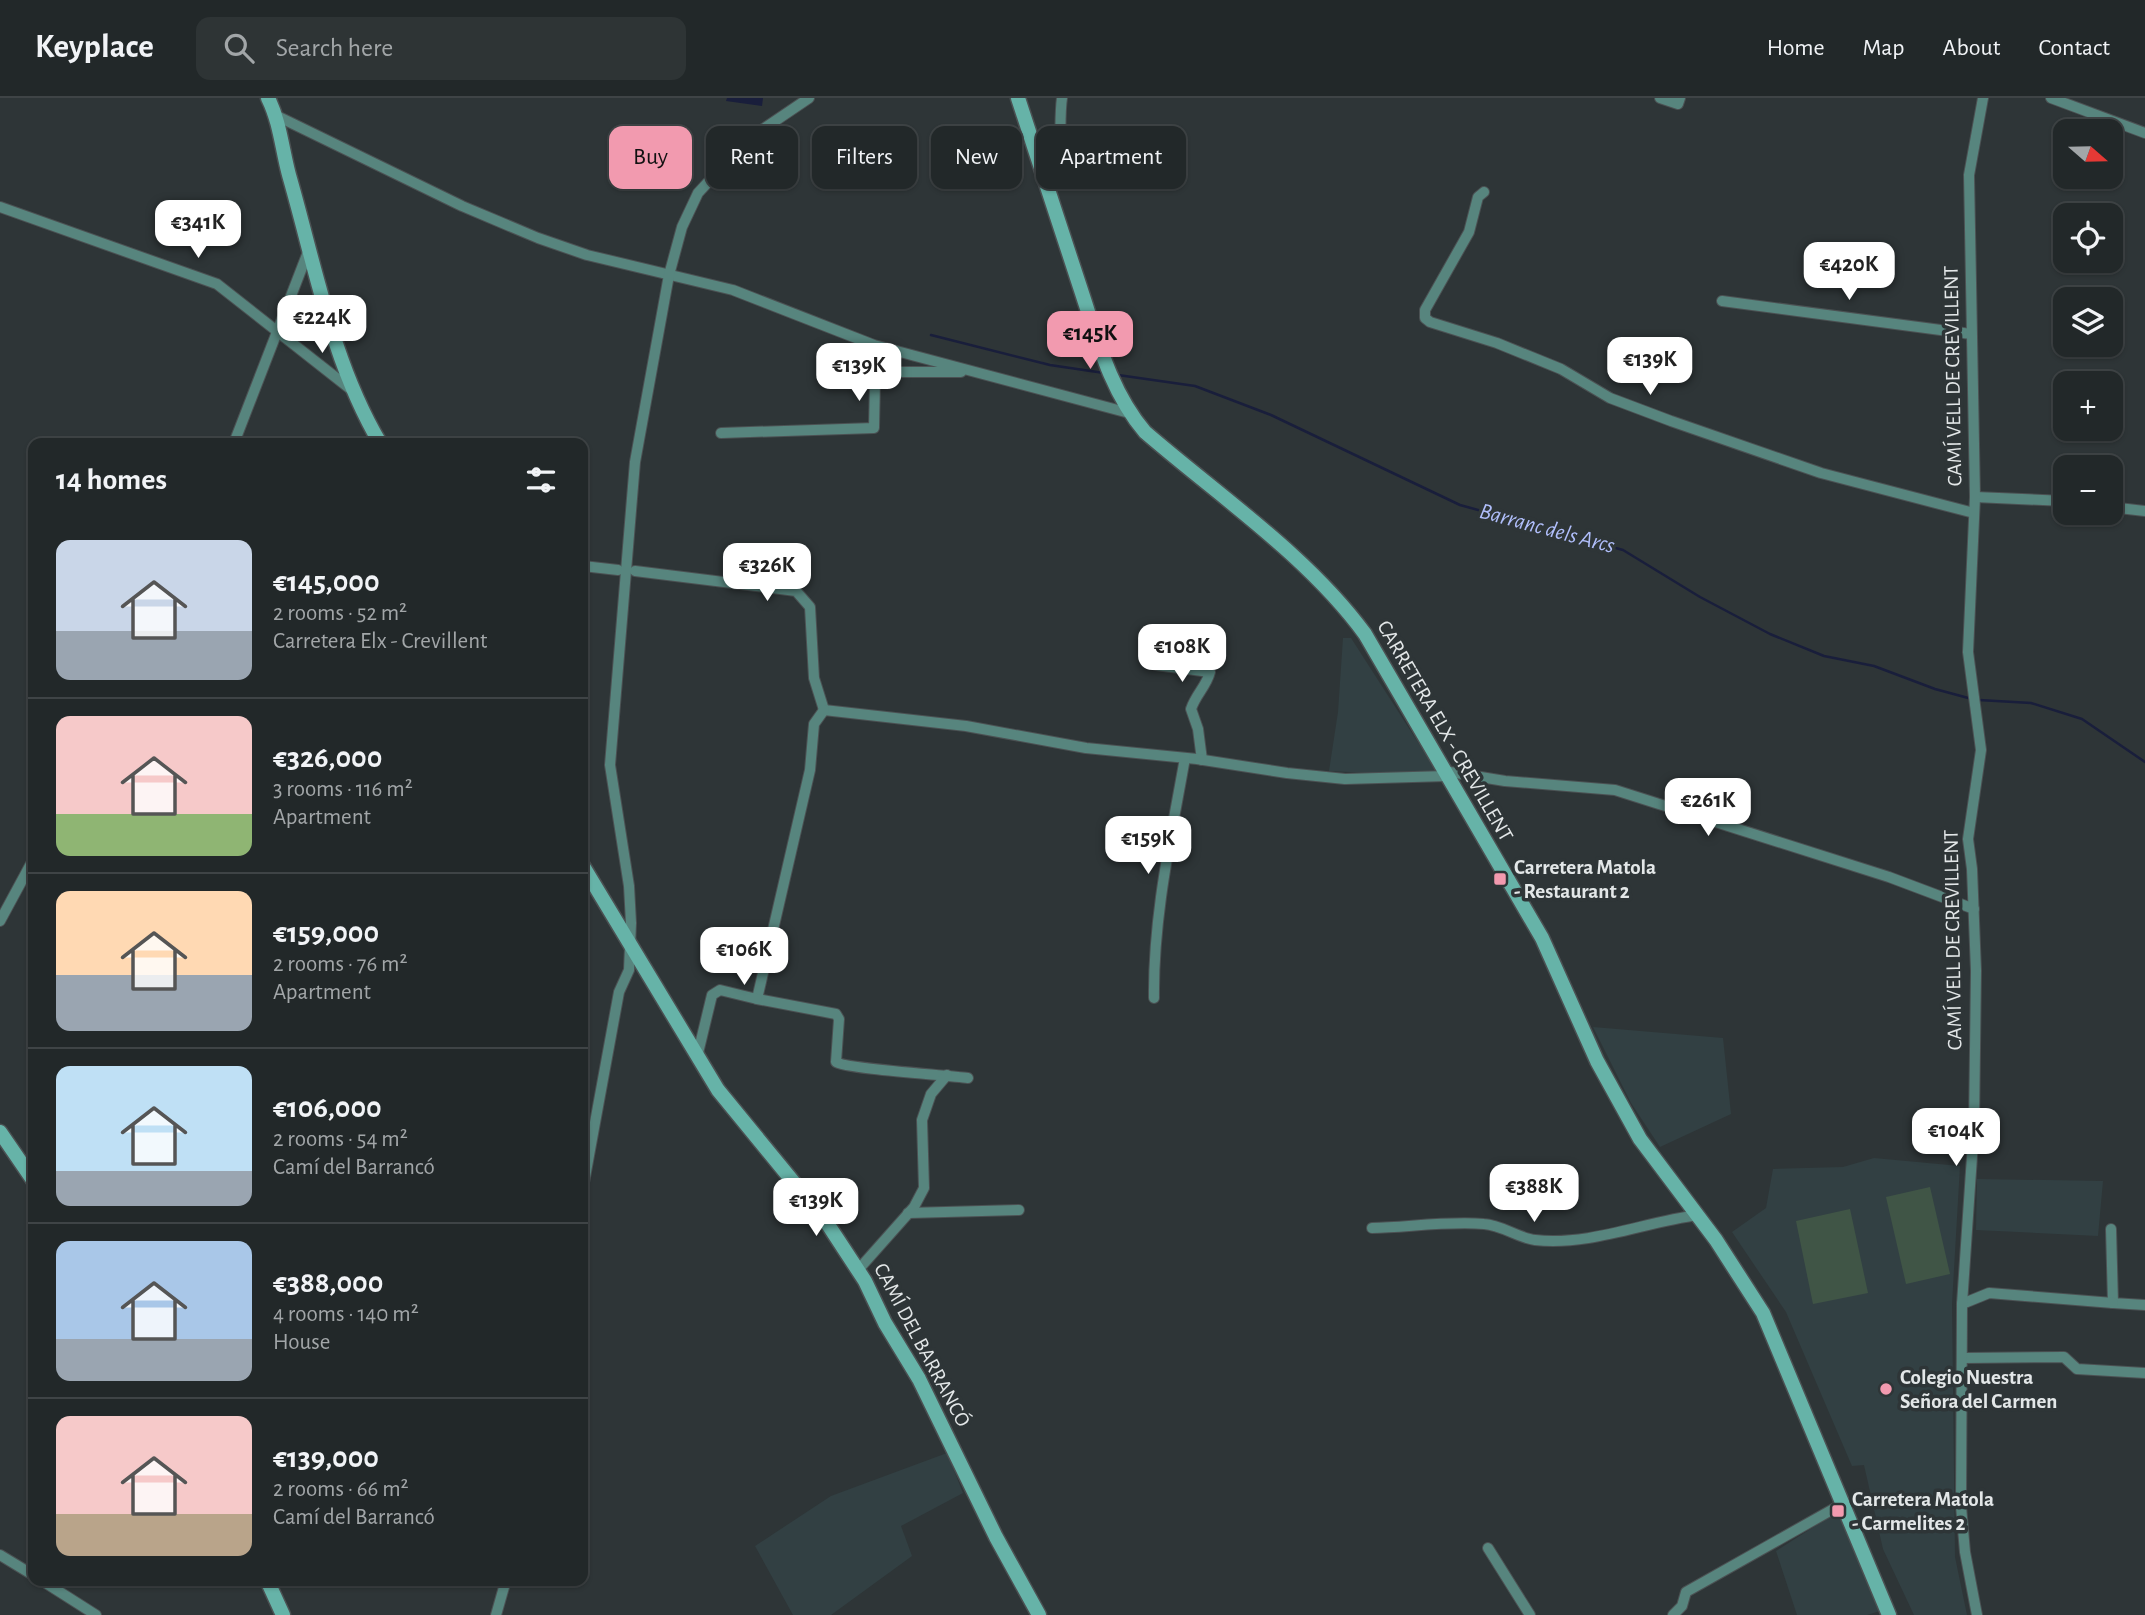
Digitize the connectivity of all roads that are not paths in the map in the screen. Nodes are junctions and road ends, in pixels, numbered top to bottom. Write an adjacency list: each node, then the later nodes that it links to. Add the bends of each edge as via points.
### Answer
1 (268, 98): 9 (street)
2 (809, 98): 17 (street, via 747,140 698,193 682,227)
3 (1018, 98): 12 (street, CARRETERA ELX - CREVILLENT)
4 (1062, 98): 10 (street)
5 (1660, 98): 6 (street, via 1678,104)
6 (1680, 98)
7 (1983, 98): 20 (street, CAMÍ VELL DE CREVILLENT, via 1969,174)
8 (2051, 98): 11 (street)
9 (277, 116): 16 (street); 17 (street, via 538,238)
10 (1058, 126)
11 (2145, 133)
12 (1036, 153)
13 (1048, 189): 23 (street, CARRETERA ELX - CREVILLENT, via 1098,343)
14 (1484, 192): 31 (street, via 1478,197 1469,232 1425,310 1430,322 1561,369 1610,398 1671,421 1821,473)
15 (0, 208): 19 (street, via 217,284)
16 (310, 248): 19 (street); 22 (street)
17 (669, 275): 21 (street, via 733,290 874,345); 44 (street, via 635,462 610,765 629,886)
18 (1722, 301): 20 (street)
19 (278, 330): 22 (street); 25 (street)
20 (1971, 334): 27 (street, CAMÍ VELL DE CREVILLENT)
21 (976, 372): 23 (street); 24 (street, via 887,372 875,380 874,428)
22 (353, 391): 26 (street)
23 (1129, 413): 39 (street, CARRETERA ELX - CREVILLENT, via 1145,432 1343,604 1366,635)
24 (721, 433)
25 (236, 438)
26 (377, 438)
27 (1975, 497): 28 (street); 31 (street, CAMÍ VELL DE CREVILLENT)
28 (2053, 500)
29 (2123, 508): 30 (street)
30 (2145, 511)
31 (1975, 513): 42 (street, CAMÍ VELL DE CREVILLENT, via 1968,652 1981,750 1968,839)
32 (588, 567): 33 (street)
33 (618, 570)
34 (635, 571): 36 (street, via 796,591 810,607 814,678)
35 (1159, 630): 38 (street, via 1156,665 1210,672 1191,709)
36 (824, 710): 37 (street); 46 (street, via 814,724 810,770)
37 (1185, 758): 38 (street); 45 (street, via 1153,958)
38 (1202, 760): 39 (street, via 1345,779)
39 (1445, 773): 42 (street, via 1615,790 1889,877); 55 (street, CARRETERA ELX - CREVILLENT, via 1542,938 1640,1139)
40 (28, 869): 43 (street)
41 (588, 874): 44 (street, CAMÍ DEL BARRANCÓ)
42 (1973, 909): 60 (street, CAMÍ VELL DE CREVILLENT, via 1974,1127)
43 (0, 921)
44 (631, 944): 47 (street, CAMÍ DEL BARRANCÓ); 51 (street)
45 (1154, 998)
46 (757, 999): 47 (street, via 720,990 712,995); 48 (street, via 836,1014 836,1062 843,1067)
47 (697, 1058): 58 (street, CAMÍ DEL BARRANCÓ, via 746,1127 827,1223)
48 (947, 1075): 49 (street); 54 (street, via 931,1094 922,1120 924,1188)
49 (968, 1078)
50 (0, 1132): 52 (street)
51 (588, 1161)
52 (28, 1173)
53 (1019, 1210): 54 (street)
54 (908, 1213): 58 (street)
55 (1698, 1215): 56 (street, via 1664,1219 1615,1234 1567,1239 1534,1240 1486,1224); 64 (street, CARRETERA ELX - CREVILLENT, via 1763,1313)
56 (1372, 1228)
57 (2112, 1230): 59 (street)
58 (858, 1270): 74 (street, CAMÍ DEL BARRANCÓ)
59 (2113, 1303): 60 (street, via 1989,1293); 61 (street)
60 (1962, 1304): 62 (street, CAMÍ VELL DE CREVILLENT)
61 (2145, 1305)
62 (1964, 1358): 63 (street, via 2064,1357 2077,1369); 78 (street, CAMÍ VELL DE CREVILLENT, via 1961,1506)
63 (2145, 1373)
64 (1844, 1503): 76 (street, via 1686,1592 1682,1606); 77 (street, CARRETERA ELX - CREVILLENT)
65 (1488, 1548): 75 (street)
66 (0, 1555): 67 (street)
67 (28, 1572)
68 (50, 1586): 71 (street)
69 (270, 1586): 72 (street)
70 (504, 1586): 73 (street)
71 (96, 1615)
72 (283, 1615)
73 (496, 1615)
74 (1039, 1615)
75 (1530, 1615)
76 (1672, 1615)
77 (1889, 1615)
78 (1977, 1615)

